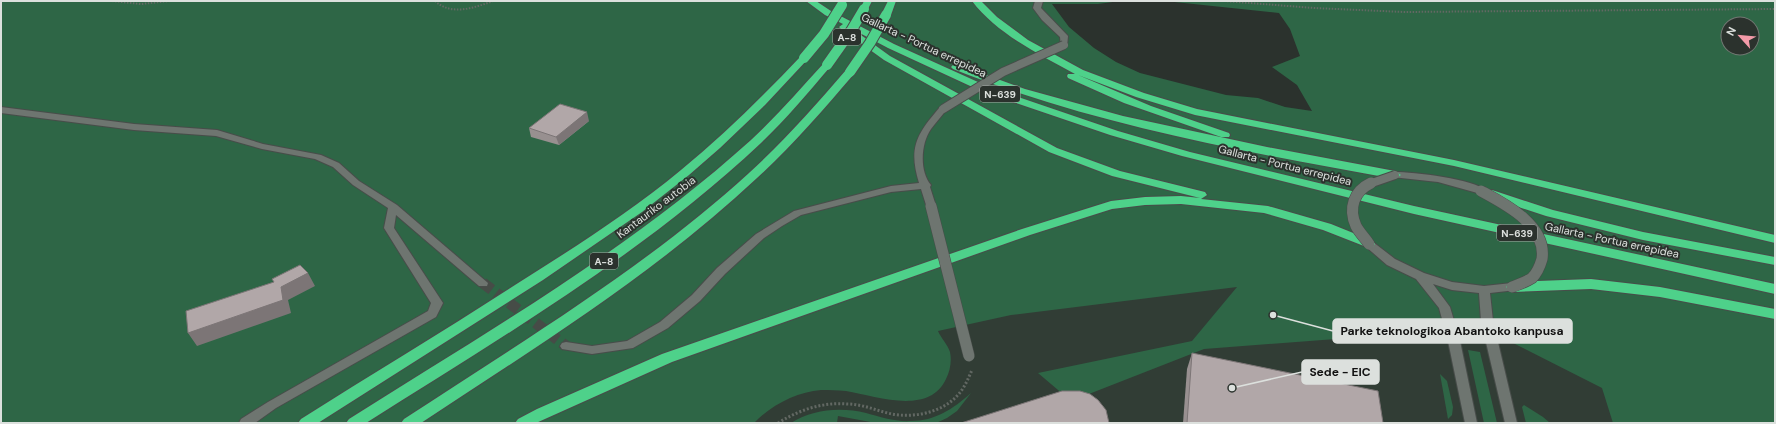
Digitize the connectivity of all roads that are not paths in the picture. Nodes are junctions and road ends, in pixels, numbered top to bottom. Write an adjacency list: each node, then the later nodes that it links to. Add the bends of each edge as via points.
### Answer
1 (810, 1): 7 (highway, Gallarta - Portua errepidea / N-639)
2 (892, 1): 30 (highway, A-8, bridge, via 870,43 850,72 781,149 738,189 635,271)
3 (976, 1): 8 (highway)
4 (1039, 1): 12 (street, bridge, via 1037,8 1064,36 1064,44 1003,72 943,108 926,129 918,150 919,168)
5 (843, 3): 28 (highway, bridge, via 824,34 770,96 685,173 609,230 530,283)
6 (866, 5): 29 (highway, Kantauriko autobia / A-8, bridge, via 851,32 827,65 756,142 714,179 594,269)
7 (828, 13): 10 (highway, via 1031,95 1132,123); 15 (highway, via 887,58 1053,150 1116,174); 22 (highway, Gallarta - Portua errepidea / N-639, via 891,46 985,89 1114,133 1186,154 1414,210)
8 (990, 16): 10 (highway, via 1018,43 1052,66 1108,94 1174,119); 16 (highway, via 1025,42 1079,72 1194,112 1454,163)
9 (1, 110): 14 (street, via 134,127 217,132 262,146 318,157 336,165 356,183)
10 (1283, 154): 11 (highway)
11 (1394, 175): 13 (street, via 1422,175 1444,179); 17 (street, bridge, via 1373,181 1357,192 1351,207 1355,225)
12 (926, 185): 25 (street, via 891,189 798,213 760,236 664,326 629,345 592,350); 26 (street, bridge)
13 (1481, 191): 18 (highway, via 1550,213 1643,236); 21 (street, bridge, via 1508,206 1528,224 1541,243 1542,262 1532,277)
14 (393, 207): 20 (street); 27 (street, via 389,228 437,303 432,314)
15 (1268, 210): 17 (highway, via 1327,227); 31 (highway, via 1181,200 1111,205 959,255 681,353)
16 (1775, 239)
17 (1369, 244): 19 (street, via 1391,262)
18 (1775, 261)
19 (1420, 276): 23 (street, via 1452,286); 32 (street, via 1444,307 1454,341)
20 (483, 283)
21 (1512, 287): 23 (street); 24 (highway, via 1591,284 1660,292)
22 (1775, 289)
23 (1484, 290): 33 (street, via 1487,322)
24 (1775, 314)
25 (566, 346)
26 (968, 356)
27 (245, 423)
28 (306, 423)
29 (354, 423)
30 (409, 423)
31 (523, 423)
32 (1471, 423)
33 (1511, 423)

